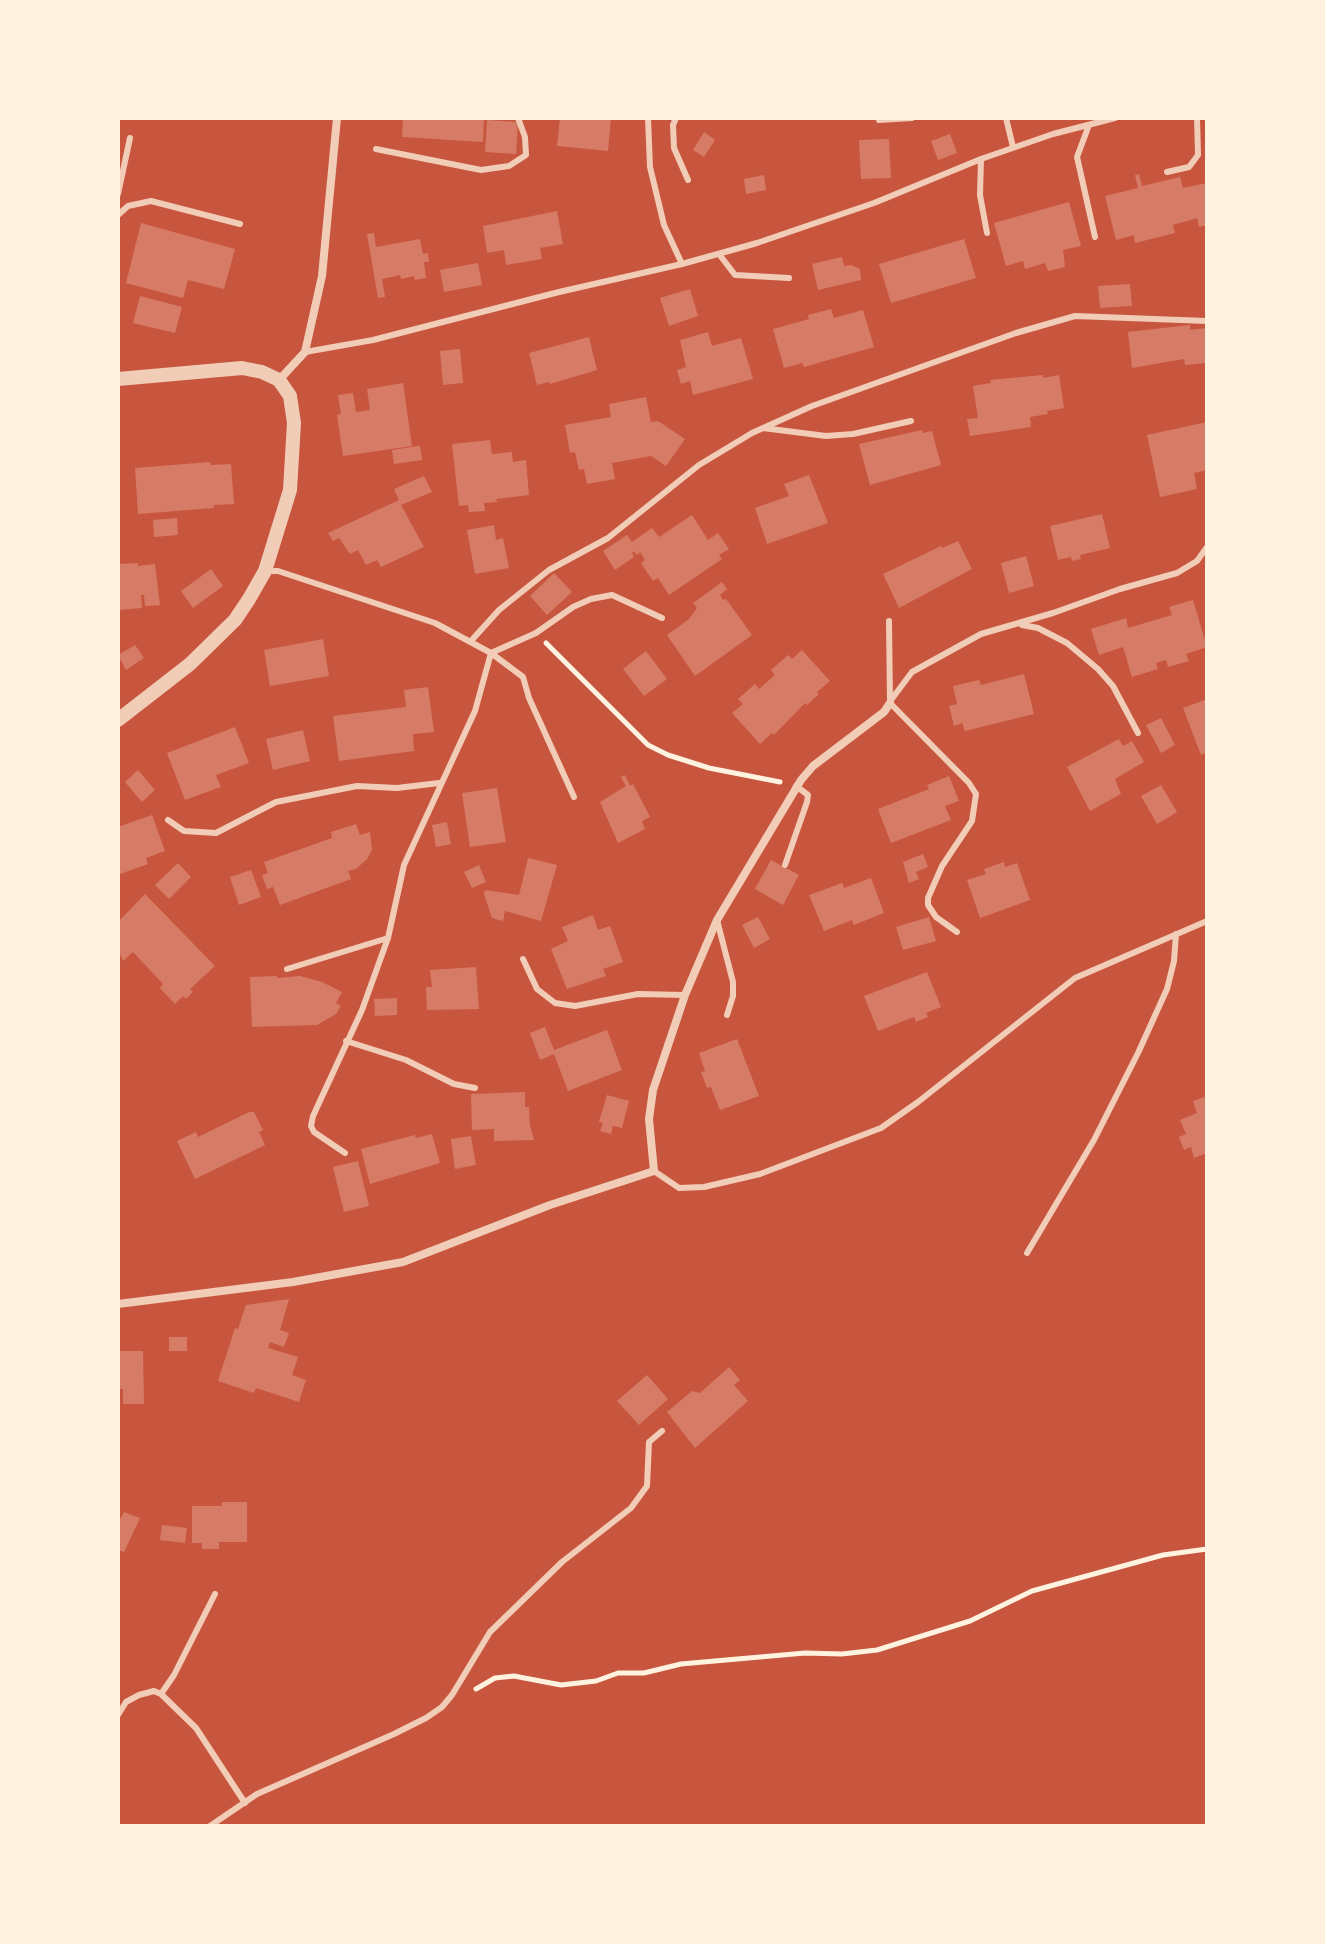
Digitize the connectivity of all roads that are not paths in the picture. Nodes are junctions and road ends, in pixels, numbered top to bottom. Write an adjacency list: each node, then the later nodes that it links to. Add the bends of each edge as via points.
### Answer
1 (337, 118): 26 (street, via 322,276)
2 (518, 118): 13 (lane, via 526,155 509,166 481,170)
3 (648, 118): 23 (lane, via 650,167 664,225)
4 (676, 118): 16 (lane, via 674,148)
5 (912, 118): 9 (lane)
6 (1006, 118): 12 (lane)
7 (1115, 118): 10 (lane)
8 (1197, 118): 15 (lane, via 1198,155 1189,167)
9 (879, 120)
10 (1089, 125): 12 (lane); 21 (lane, via 1077,157)
11 (130, 138): 17 (lane)
12 (1013, 147): 14 (lane)
13 (376, 149)
14 (981, 159): 20 (lane); 22 (lane, via 834,217)
15 (1167, 172)
16 (688, 180)
17 (118, 194)
18 (118, 215): 19 (lane, via 128,206 151,201)
19 (240, 224)
20 (987, 233)
21 (1095, 237)
22 (719, 254): 23 (lane); 24 (lane, via 735,275)
23 (682, 264): 26 (lane)
24 (789, 278)
25 (1207, 321): 30 (lane, via 1075,316 872,383)
26 (305, 352): 28 (street)
27 (118, 379): 28 (street, via 242,368)
28 (279, 380): 32 (street, via 290,396 294,423 290,490)
29 (911, 421): 30 (lane, via 826,436)
30 (763, 428): 36 (lane, via 699,465 608,538 549,570 499,610)
31 (1207, 547): 35 (lane, via 1197,561 1177,573)
32 (265, 571): 36 (lane, via 365,598); 39 (street, via 235,620 190,664)
33 (662, 618): 37 (lane, via 612,595 591,599)
34 (889, 621): 38 (lane)
35 (1014, 625): 38 (lane, via 981,634 926,663 912,672); 40 (lane, via 1058,638 1098,669)
36 (471, 641): 37 (lane)
37 (491, 653): 41 (lane, via 475,711); 43 (lane, via 523,677)
38 (890, 703): 42 (street); 48 (lane, via 976,794 972,821 928,898 936,917)
39 (118, 720)
40 (1138, 733)
41 (439, 783): 44 (lane, via 339,788 276,802 216,833 184,831); 50 (lane, via 404,865)
42 (796, 786): 45 (lane, via 808,795); 46 (street)
43 (574, 797)
44 (168, 820)
45 (785, 865)
46 (717, 920): 53 (street); 54 (lane, via 733,982)
47 (1207, 921): 49 (lane)
48 (957, 932)
49 (1176, 934): 58 (lane, via 1075,978 881,1128 760,1174 704,1187 679,1188); 59 (lane, via 1167,989 1138,1053)
50 (388, 938): 52 (lane); 55 (lane)
51 (523, 959): 53 (lane, via 537,989 555,1003 575,1006 638,994)
52 (287, 969)
53 (685, 995): 58 (street, via 653,1090 649,1119)
54 (727, 1015)
55 (346, 1041): 56 (lane); 57 (lane, via 311,1126)
56 (475, 1088)
57 (345, 1153)
58 (654, 1171): 60 (street, via 403,1262)
59 (1027, 1253)
60 (118, 1304)
61 (662, 1431): 65 (lane, via 649,1442 647,1486 631,1508 514,1607 483,1640 442,1707)
62 (215, 1594): 63 (lane)
63 (161, 1694): 64 (lane, via 139,1695); 65 (lane, via 196,1728)
64 (118, 1715)
65 (245, 1803): 66 (lane)
66 (210, 1826)

